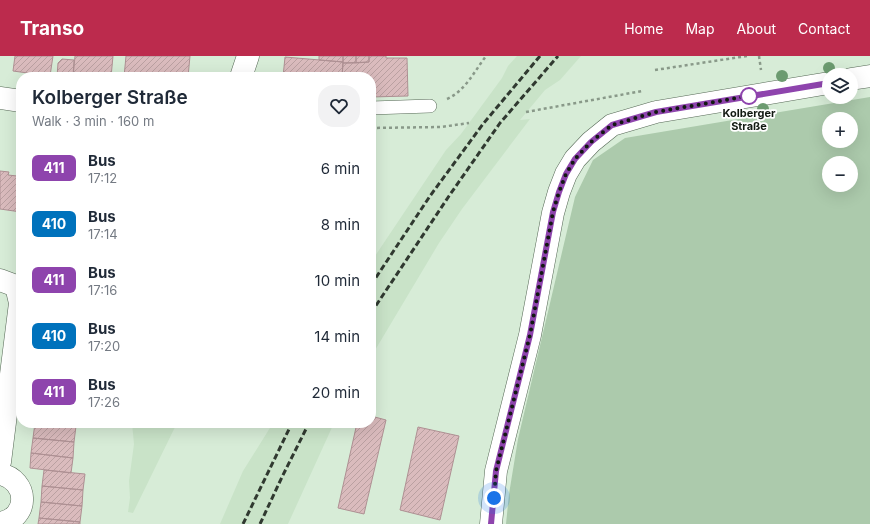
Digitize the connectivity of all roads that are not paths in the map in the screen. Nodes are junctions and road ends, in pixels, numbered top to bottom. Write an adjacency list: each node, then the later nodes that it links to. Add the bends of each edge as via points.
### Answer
1 (248, 56): 2 (street)
2 (243, 72)
3 (870, 76): 4 (street)
4 (858, 78)
5 (822, 84): 17 (street, via 656,112 612,125 575,159 566,174 553,212 530,335 496,471)
6 (0, 98): 7 (street)
7 (16, 100)
8 (430, 106): 9 (lane)
9 (376, 108)
10 (0, 280): 11 (street)
11 (16, 286)
12 (16, 330): 13 (street)
13 (3, 417): 14 (street)
14 (0, 462)
15 (0, 474): 16 (street, via 14,480 22,495 22,503 14,518)
16 (0, 523)
17 (491, 524)

